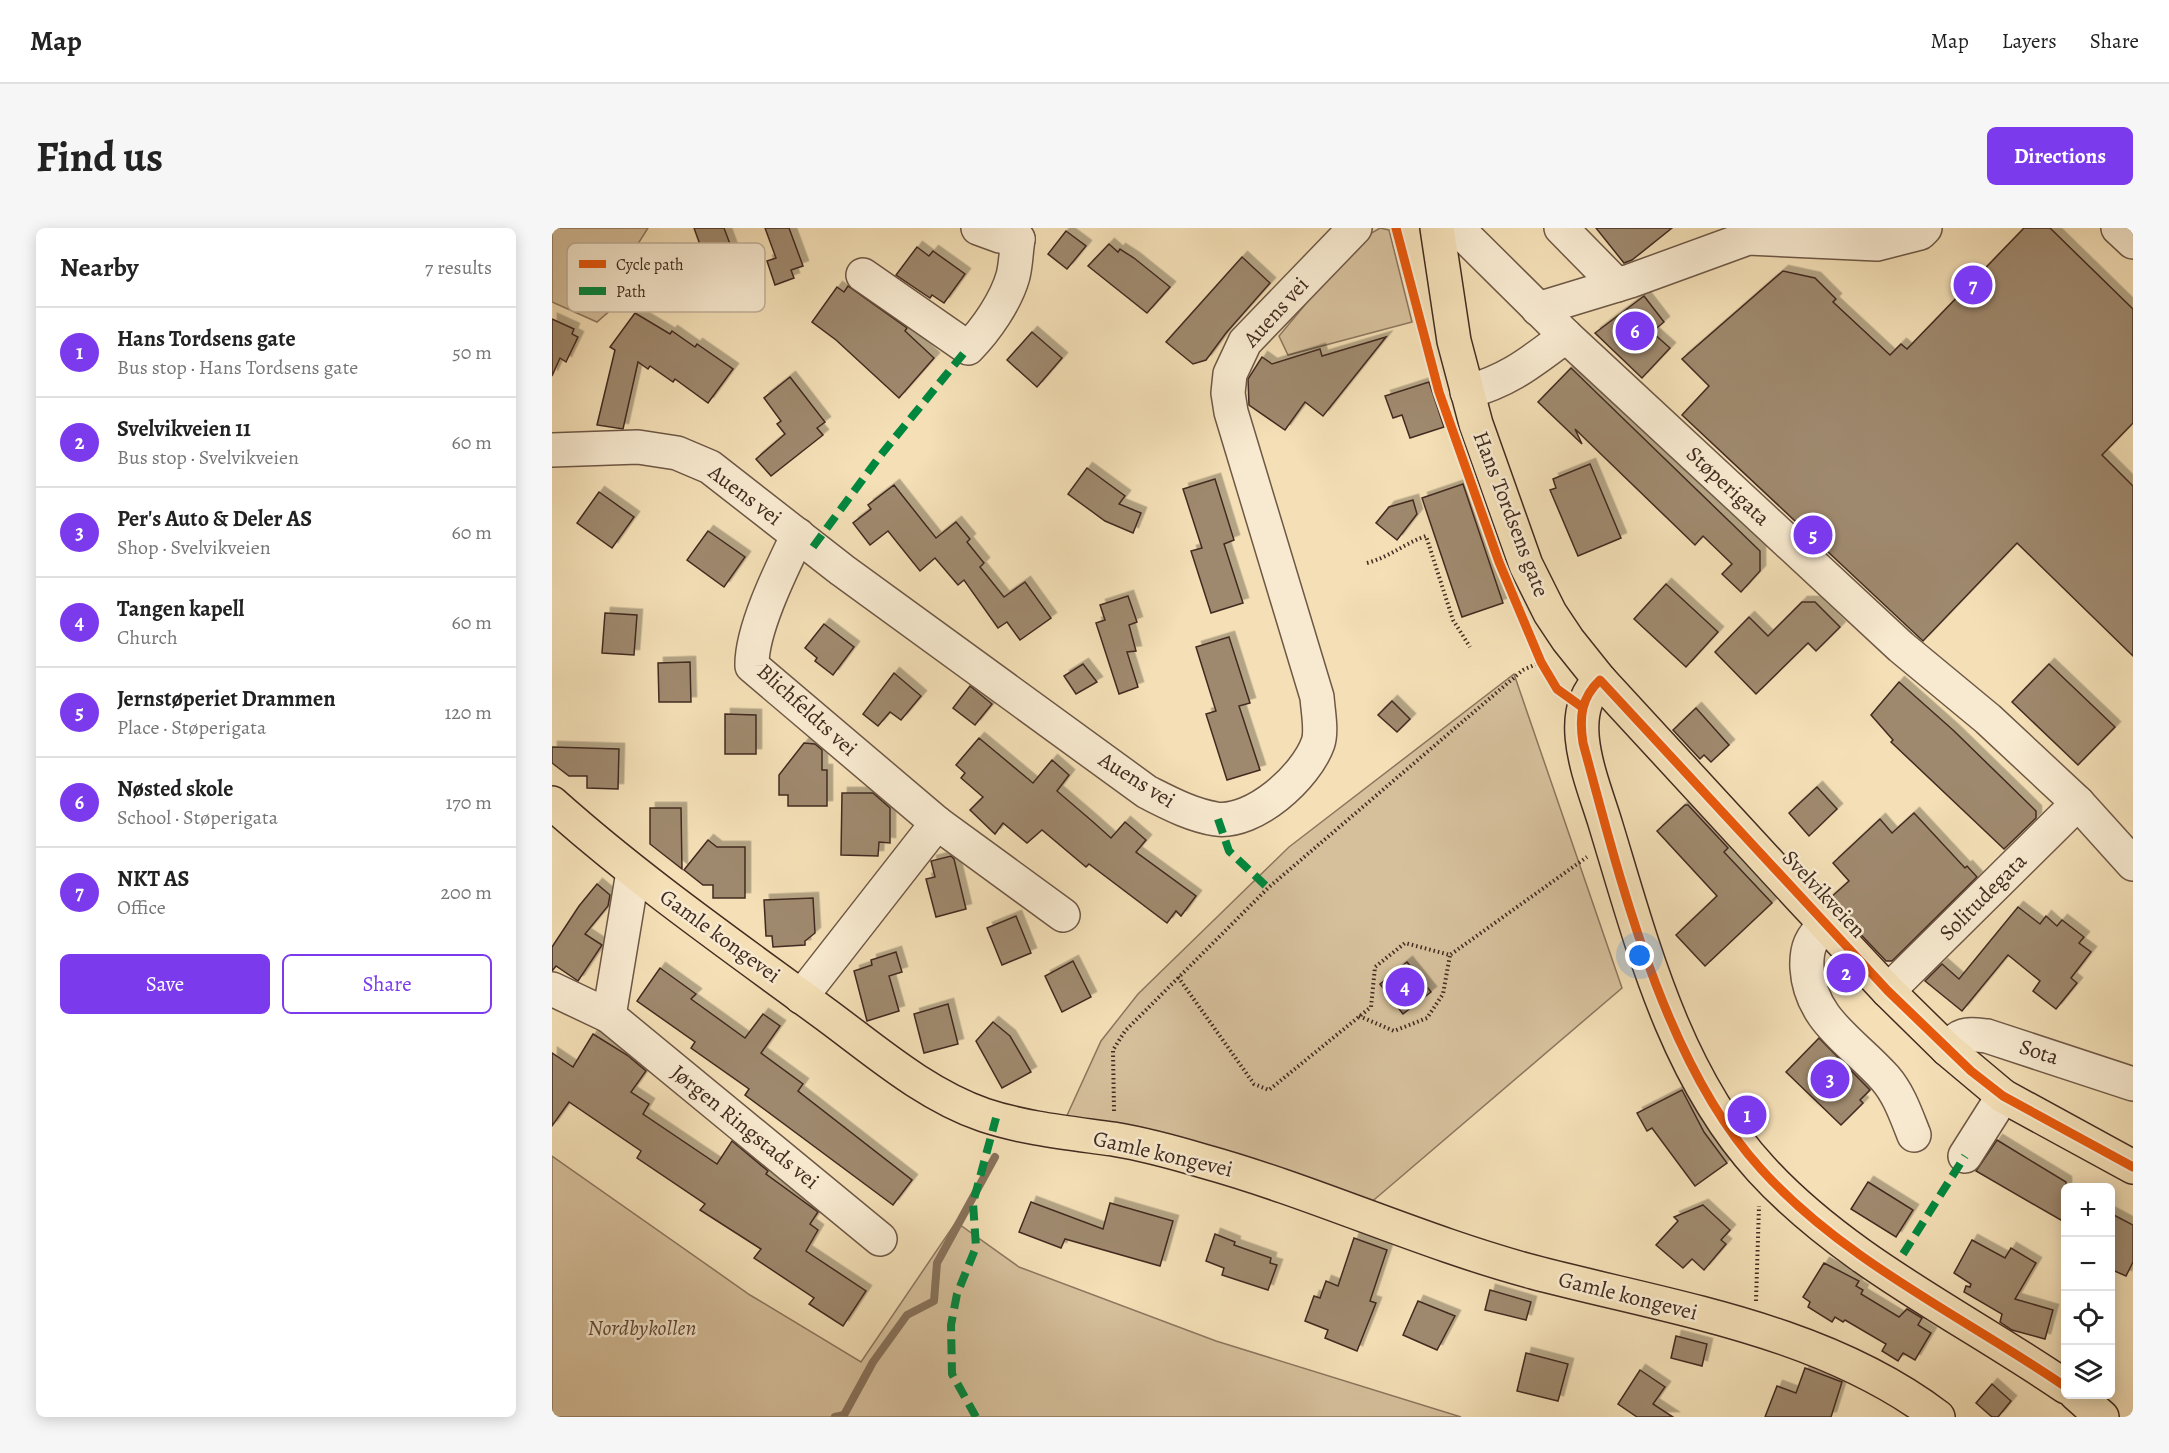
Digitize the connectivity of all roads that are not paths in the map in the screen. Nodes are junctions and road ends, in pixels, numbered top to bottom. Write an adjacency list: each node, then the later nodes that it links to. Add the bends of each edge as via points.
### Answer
1 (978, 228): 8 (street, via 1000,236)
2 (1355, 228): 16 (street, Auens vei, via 1245,342 1230,374 1231,412 1317,697 1319,741 1305,769 1254,811 1218,819 1189,812 1147,792)
3 (1437, 228): 14 (main road, Hans Tordsens gate, via 1448,312)
4 (1457, 228): 12 (street, Støperigata)
5 (1561, 228): 11 (street)
6 (1925, 228): 11 (street, via 1920,233 1877,244 1748,238)
7 (2118, 228): 9 (street)
8 (1024, 233): 10 (street, via 1005,295 968,348)
9 (2133, 242)
10 (863, 275)
11 (1617, 285): 12 (street)
12 (1538, 309): 13 (street, Støperigata)
13 (1566, 336): 14 (street, via 1513,375); 19 (street, Støperigata, via 1901,647 1988,719)
14 (1467, 392): 17 (main road, Hans Tordsens gate, via 1503,506 1536,586 1568,640)
15 (552, 450): 16 (street, Auens vei, via 638,447 677,453 710,467)
16 (798, 535): 20 (street, Blichfeldts vei, via 772,593 752,653 752,666)
17 (1600, 680): 24 (main road, Svelvikveien); 36 (main road, via 1586,696 1581,728 1612,846 1655,979 1680,1041 1712,1103 1761,1170 1826,1227)
18 (552, 803): 22 (main road, Gamle kongevei)
19 (2078, 803): 21 (street, Støperigata); 26 (street, Solitudegata)
20 (938, 824): 23 (street, Blichfeldts vei); 27 (street)
21 (2133, 864)
22 (633, 872): 27 (main road, Gamle kongevei); 28 (street)
23 (1062, 915)
24 (1826, 924): 26 (main road, Svelvikveien); 32 (street, via 1811,938 1806,956 1808,986 1821,1014 1840,1037 1885,1078)
25 (552, 989): 28 (street, Jørgen Ringstads vei)
26 (1888, 991): 29 (main road, Svelvikveien)
27 (801, 996): 38 (main road, Gamle kongevei, via 924,1085 968,1108 1027,1126 1110,1139 1209,1162 1422,1238 1526,1270 1788,1340 1849,1364 1899,1390)
28 (609, 1016): 35 (street, Jørgen Ringstads vei)
29 (1947, 1049): 30 (street, Sota, via 1957,1037 1987,1036); 31 (main road, Svelvikveien)
30 (2133, 1084)
31 (2003, 1096): 33 (street); 34 (main road, Svelvikveien)
32 (1914, 1135)
33 (1965, 1156)
34 (2133, 1167)
35 (880, 1239)
36 (2061, 1384)
37 (2081, 1399): 39 (main road)
38 (1938, 1417)
39 (2102, 1417)

